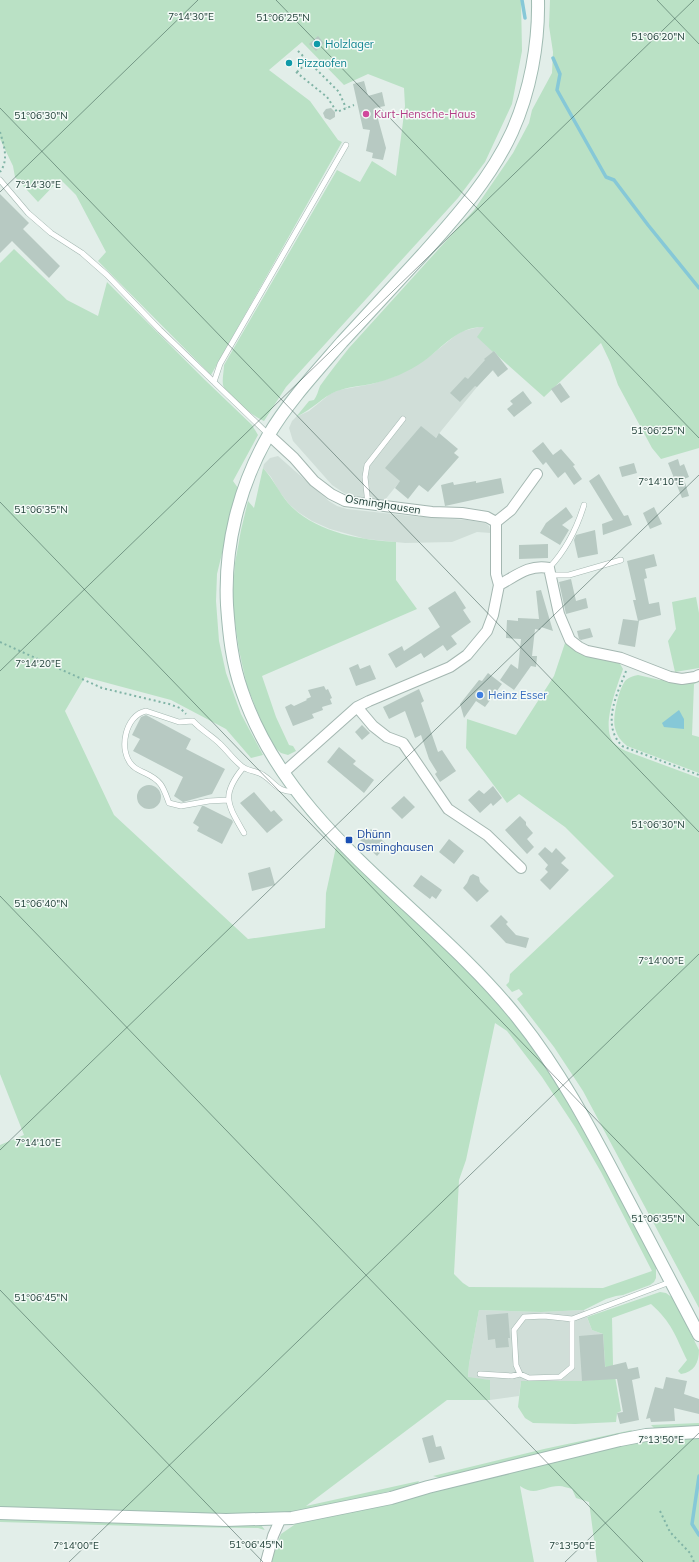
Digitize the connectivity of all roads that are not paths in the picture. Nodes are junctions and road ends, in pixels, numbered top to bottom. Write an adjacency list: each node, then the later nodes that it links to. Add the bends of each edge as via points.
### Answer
1 (538, 0): 6 (main road, via 535,43 527,89 512,133 500,155 446,228 308,381)
2 (346, 145): 4 (lane, via 220,364)
3 (0, 180): 4 (lane, via 28,213 50,233 93,262)
4 (214, 382): 6 (lane)
5 (403, 419): 8 (lane, via 367,465 365,478)
6 (269, 435): 8 (street, Osminghausen, via 314,481 331,494 345,501); 17 (main road, via 243,490 228,561 227,601 230,643 240,688 262,739)
7 (537, 474): 10 (street, via 511,510)
8 (368, 504): 10 (street, Osminghausen, via 487,517)
9 (584, 505): 12 (lane, via 564,550)
10 (496, 522): 13 (street, via 496,574)
11 (621, 560): 12 (lane, via 569,575)
12 (550, 572): 13 (street, via 540,567 526,570); 14 (street, via 559,614 573,644 587,651 630,661 677,678)
13 (499, 585): 15 (street, via 487,631 467,655 450,667)
14 (699, 675)
15 (357, 707): 17 (street); 21 (street, via 373,726 387,737 403,743 448,809 487,835)
16 (243, 768): 18 (lane, via 262,774 276,788 285,792); 19 (lane, via 231,787); 19 (lane, via 193,721 179,722 152,712 140,712 129,725 125,736 125,751 131,765 157,779 169,803 190,806)
17 (283, 773): 18 (main road)
18 (297, 792): 22 (main road, via 333,835 477,971 529,1032 577,1105)
19 (228, 800): 20 (lane)
20 (244, 833)
21 (521, 868)
22 (671, 1282): 23 (lane); 24 (main road)
23 (572, 1320): 26 (lane, via 572,1367 560,1377 529,1378); 26 (lane, via 544,1316 524,1318 514,1330 516,1365)
24 (699, 1335)
25 (480, 1374): 26 (lane)
26 (520, 1374)
27 (699, 1432): 29 (main road, via 646,1435 620,1440 391,1498)
28 (0, 1514): 29 (main road)
29 (280, 1520): 30 (street)
30 (266, 1562)

